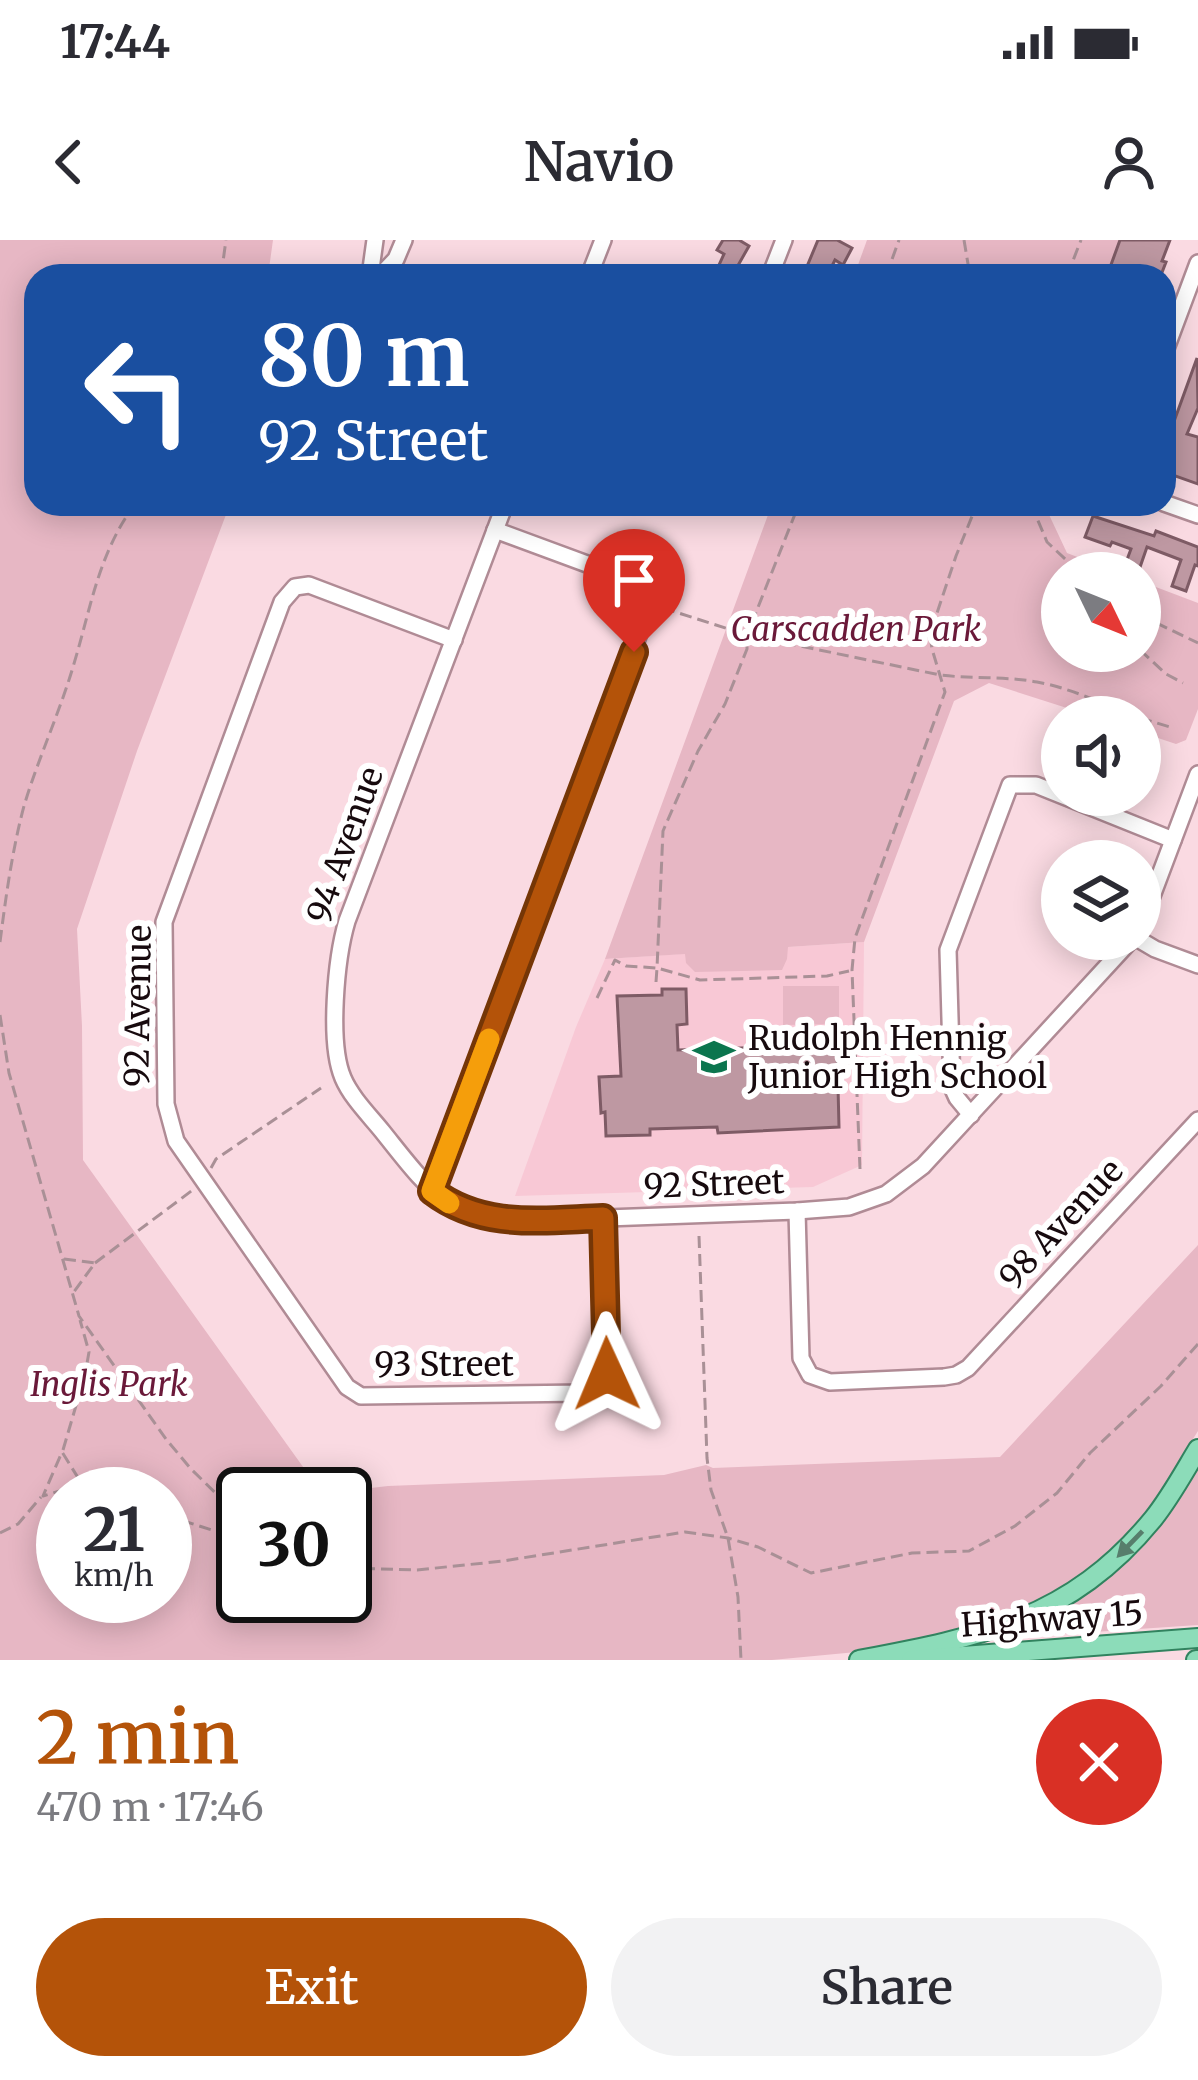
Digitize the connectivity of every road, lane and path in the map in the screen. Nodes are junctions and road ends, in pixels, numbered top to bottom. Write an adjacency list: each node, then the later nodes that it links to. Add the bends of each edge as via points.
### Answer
1 (1198, 263): 2 (street)
2 (1176, 322)
3 (127, 516): 24 (path, via 95,584 24,806)
4 (500, 516): 8 (street, 94 Avenue)
5 (794, 516): 12 (path)
6 (972, 516): 16 (path, via 930,634)
7 (1035, 516): 9 (path)
8 (495, 530): 10 (street, via 633,581); 13 (street, 94 Avenue)
9 (1058, 552)
10 (649, 598): 12 (path); 38 (street)
11 (1161, 625): 14 (path)
12 (747, 635): 16 (path); 28 (path, via 725,704 663,831)
13 (454, 640): 37 (street, 92 Avenue, via 316,587 295,586 282,602 164,922 168,1117); 38 (street, 94 Avenue, via 347,921 336,975 343,1080)
14 (1198, 643)
15 (1161, 669): 17 (path)
16 (940, 675): 18 (path, via 1043,683); 29 (path, via 943,698 855,938)
17 (1183, 683)
18 (1080, 696)
19 (1161, 724): 20 (path)
20 (1170, 727)
21 (1198, 775): 22 (street)
22 (1173, 840): 23 (street); 34 (street, via 1036,784 1010,785 948,950 952,1087)
23 (1161, 872)
24 (0, 942)
25 (1161, 951): 27 (street)
26 (1115, 960): 34 (street, 92 Street)
27 (1198, 965)
28 (657, 968): 29 (path, via 700,980); 30 (path); 31 (path, via 615,960)
29 (851, 970): 36 (path)
30 (656, 982)
31 (596, 998)
32 (0, 1015): 42 (path)
33 (321, 1088): 37 (path, via 216,1159)
34 (971, 1114): 39 (street, 92 Street, via 886,1194)
35 (1198, 1120): 39 (street, 98 Avenue, via 956,1376 830,1382 810,1375 802,1358)
36 (860, 1168)
37 (204, 1182): 43 (path); 47 (street, 92 Avenue)
38 (432, 1191): 40 (street, 92 Street, via 491,1219)
39 (797, 1211): 40 (street, 92 Street)
40 (603, 1218): 47 (street, 93 Street, via 602,1384 584,1393)
41 (699, 1236): 55 (path, via 707,1458)
42 (62, 1258): 43 (path); 44 (path)
43 (95, 1263): 44 (path)
44 (73, 1293): 45 (path)
45 (80, 1316): 49 (path, via 86,1375); 52 (path, via 166,1439)
46 (1198, 1344): 55 (path, via 1057,1493 969,1552 912,1553 811,1573)
47 (355, 1393)
48 (1198, 1449): 59 (main road, one-way to 59, via 1155,1517 1086,1585 1041,1612 975,1635)
49 (62, 1452): 50 (path); 51 (path)
50 (56, 1467)
51 (71, 1467)
52 (216, 1494)
53 (36, 1504): 54 (path)
54 (0, 1533)
55 (728, 1538): 56 (path, via 685,1532 482,1563); 58 (path)
56 (372, 1569)
57 (1198, 1638): 60 (main road, Highway 15)
58 (741, 1660)
59 (859, 1660)
60 (911, 1660)

